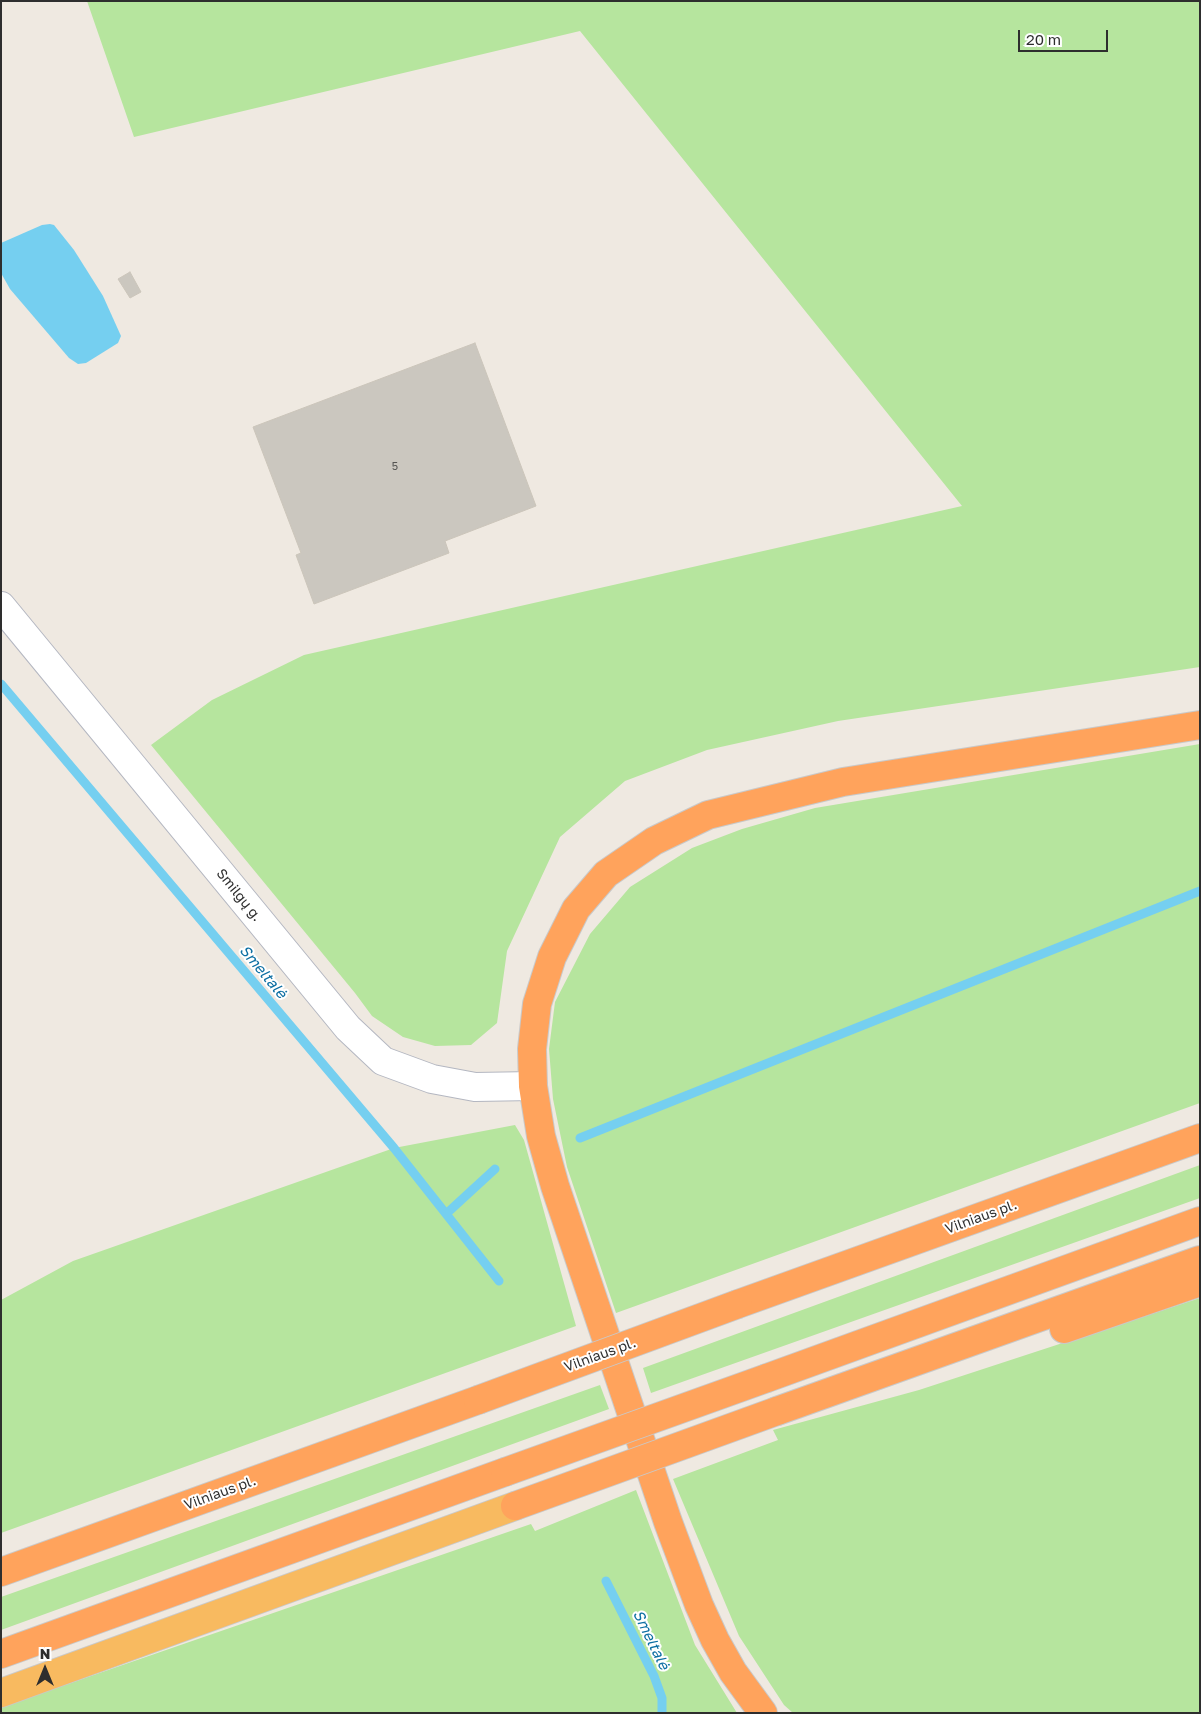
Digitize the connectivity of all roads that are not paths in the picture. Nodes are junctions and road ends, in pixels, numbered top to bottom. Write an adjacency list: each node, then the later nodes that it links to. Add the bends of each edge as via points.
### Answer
1 (1, 606): 3 (street, Smilgų g., via 348,1028 383,1061 432,1079 475,1087)
2 (1200, 725): 3 (highway, via 842,782 708,815 654,841 606,874 576,909 552,957 537,1004 532,1049)
3 (533, 1086): 12 (highway, via 541,1136 555,1186 668,1522 715,1640 733,1672)
4 (1200, 1138): 9 (highway, Vilniaus pl., bridge)
5 (1200, 1222): 10 (highway, bridge)
6 (1200, 1260): 8 (highway)
7 (1200, 1282): 8 (highway, via 1026,1341)
8 (907, 1365): 11 (highway, bridge)
9 (1, 1572)
10 (1, 1654)
11 (1, 1693)
12 (763, 1713)

